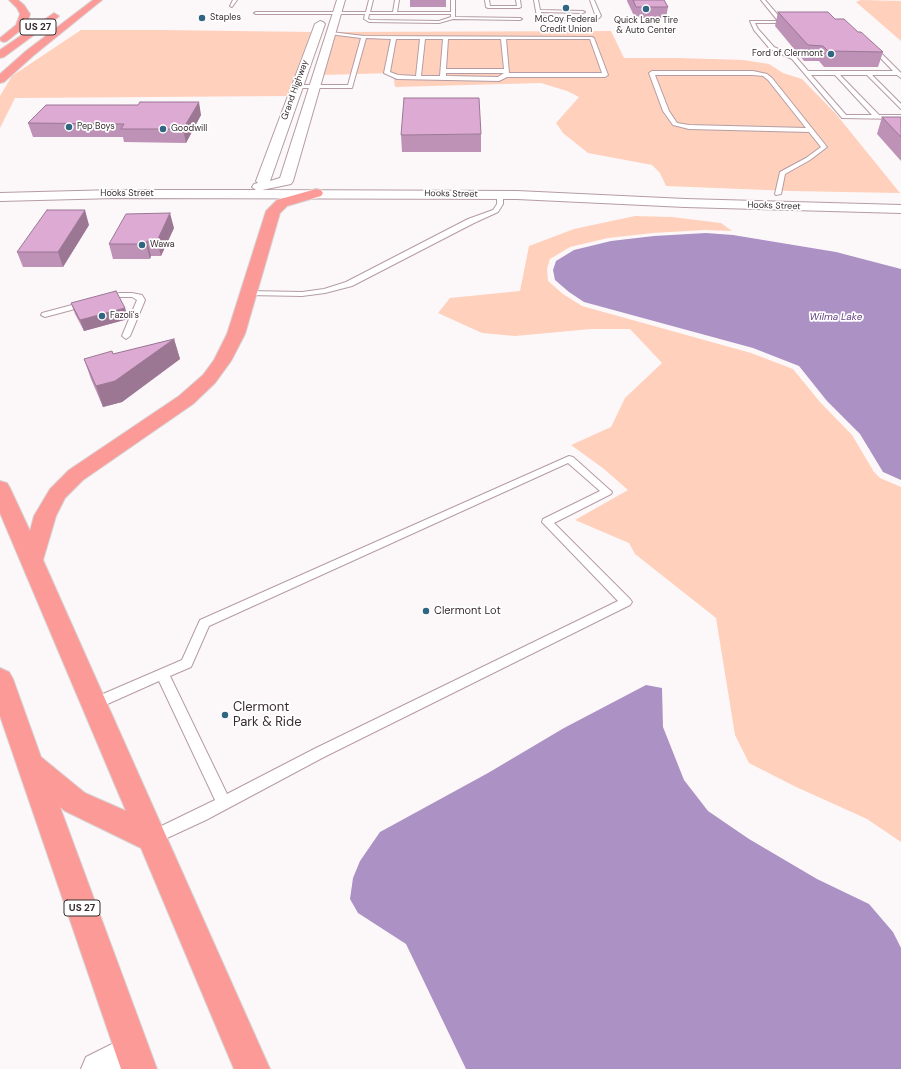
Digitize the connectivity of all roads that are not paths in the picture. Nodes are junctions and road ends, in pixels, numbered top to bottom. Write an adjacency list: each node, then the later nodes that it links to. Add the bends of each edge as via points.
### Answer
1 (13, 0): 35 (highway, via 25,14 23,21)
2 (235, 0): 14 (lane)
3 (328, 0): 19 (street, Grand Highway)
4 (341, 0): 20 (street, Grand Highway)
5 (371, 0): 22 (lane)
6 (397, 0): 23 (lane)
7 (453, 0): 24 (lane)
8 (487, 0): 9 (lane, via 488,7 519,7)
9 (518, 0)
10 (536, 0): 17 (lane)
11 (592, 0): 21 (lane)
12 (763, 0): 26 (lane)
13 (101, 3): 45 (highway, via 69,30 30,52)
14 (232, 6)
15 (50, 8): 35 (highway)
16 (62, 11): 36 (highway, US 27)
17 (538, 11): 21 (lane); 21 (lane, via 539,16 550,19 592,19 598,18)
18 (256, 12): 19 (lane)
19 (324, 12): 20 (lane); 46 (street, Grand Highway)
20 (338, 12): 22 (lane); 28 (street, Grand Highway)
21 (597, 12)
22 (367, 13): 23 (lane); 24 (lane, via 366,19 376,21 439,22)
23 (395, 13): 24 (lane)
24 (453, 16): 25 (lane)
25 (520, 19)
26 (782, 22): 27 (lane); 39 (lane, via 752,22 772,48 794,58)
27 (797, 22)
28 (331, 34): 29 (lane); 47 (street, Grand Highway)
29 (364, 37): 30 (lane); 47 (lane, via 350,87)
30 (394, 38): 31 (lane); 43 (lane, via 387,73 397,77)
31 (423, 38): 32 (lane); 43 (lane)
32 (446, 38): 33 (lane); 37 (lane)
33 (504, 38): 38 (lane); 38 (lane, via 592,38 605,75)
34 (864, 40): 42 (lane)
35 (0, 42)
36 (0, 55)
37 (444, 71): 38 (lane); 44 (lane)
38 (506, 73): 44 (lane, via 499,79)
39 (807, 73): 40 (lane); 49 (lane, via 844,117)
40 (836, 73): 41 (lane); 49 (lane)
41 (868, 73): 42 (lane); 48 (lane)
42 (900, 75)
43 (418, 78): 44 (lane)
44 (443, 78)
45 (0, 80)
46 (297, 87): 47 (lane); 55 (street, Grand Highway)
47 (315, 87): 55 (street, Grand Highway)
48 (901, 107)
49 (877, 117): 50 (lane)
50 (901, 117)
51 (810, 130): 51 (lane, via 689,127 675,124 666,111 652,73 765,75); 63 (lane, via 824,147 782,173)
52 (127, 181): 54 (street, Hooks Street)
53 (248, 181): 55 (street, Hooks Street)
54 (104, 182)
55 (274, 182): 60 (street, Hooks Street); 60 (street, via 304,192); 62 (street, via 230,192)
56 (417, 182): 57 (street, Hooks Street)
57 (536, 183)
58 (0, 184): 59 (street)
59 (14, 184)
60 (311, 184): 62 (street, Hooks Street); 64 (street, Hooks Street); 68 (highway, via 290,200 277,206 274,211)
61 (698, 190): 63 (street, Hooks Street)
62 (202, 194): 66 (street, Hooks Street)
63 (778, 194): 65 (street, Hooks Street)
64 (500, 195): 67 (street, Hooks Street); 68 (lane, via 500,204 496,211 471,221 349,284 302,294)
65 (893, 196)
66 (0, 197)
67 (901, 209)
68 (248, 293): 72 (highway, via 231,346 209,379 186,400 76,475 57,494 45,516)
69 (45, 315): 70 (lane, via 101,299 132,295 139,297 141,303)
70 (126, 336)
71 (0, 488): 72 (highway)
72 (31, 562): 75 (highway)
73 (162, 674): 75 (lane); 77 (lane); 77 (lane, via 187,663 204,623 568,459 608,492 547,522 626,602 319,753)
74 (0, 679): 76 (highway, US 27)
75 (94, 704): 78 (highway)
76 (32, 765): 78 (highway, via 75,802); 79 (highway, US 27)
77 (224, 803): 78 (lane)
78 (152, 838): 81 (highway)
79 (136, 1060): 80 (street)
80 (98, 1069)
81 (252, 1069)

